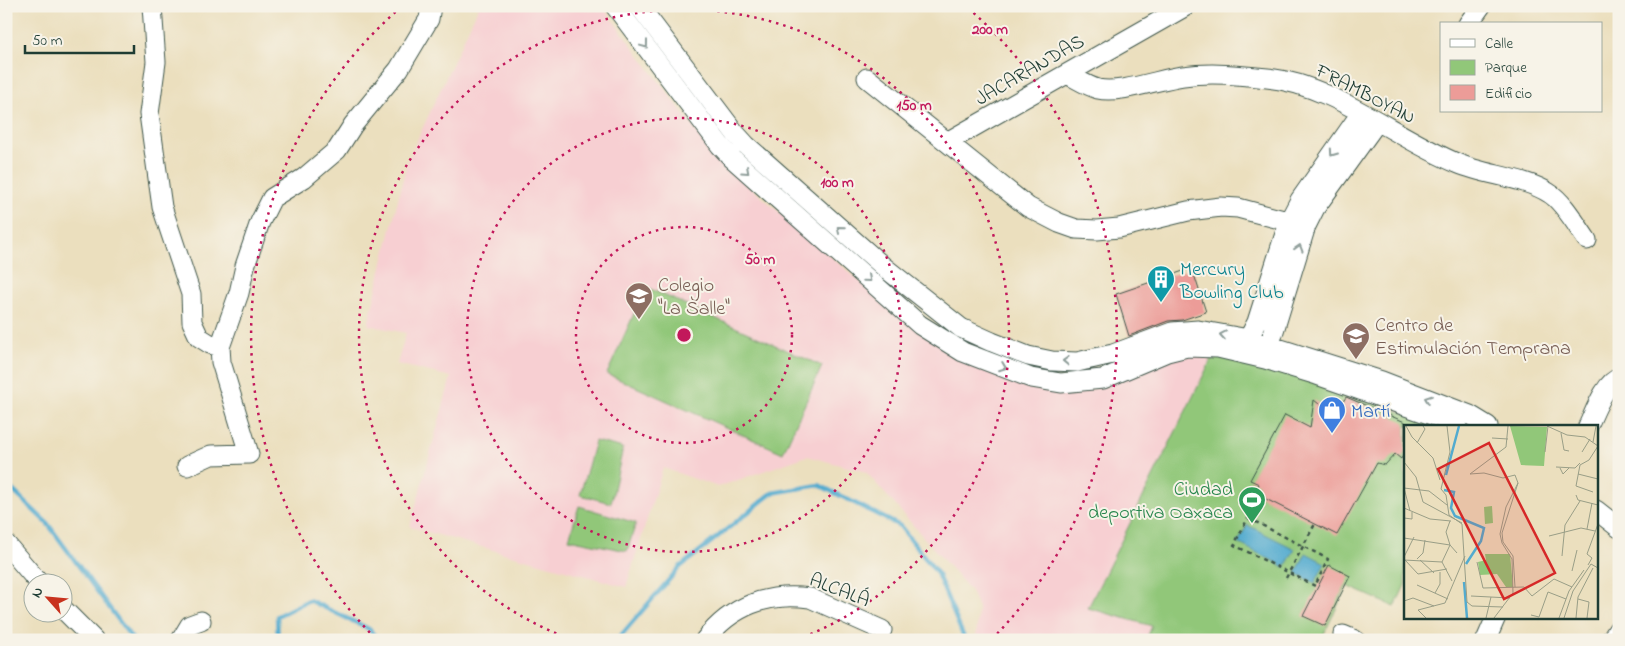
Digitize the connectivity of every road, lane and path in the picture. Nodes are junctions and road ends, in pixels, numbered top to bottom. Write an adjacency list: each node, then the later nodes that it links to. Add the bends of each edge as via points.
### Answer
1 (152, 6): 15 (street, via 156,62 149,114 162,207 191,294 192,322 199,337)
2 (431, 6): 15 (street, via 429,19 398,69 336,150 304,178 272,198 244,266 239,293)
3 (615, 6): 14 (street, one-way to 14, via 733,159 920,324 963,352 1031,378 1061,383 1103,378 1187,347)
4 (639, 6): 14 (street, one-way to 4, via 1198,330 1172,332 1113,354 1077,362 1052,361 1028,356 961,328 884,267 746,145)
5 (1186, 6): 8 (street, JACARANDAS)
6 (1481, 6): 7 (street)
7 (1469, 22)
8 (1067, 74): 10 (street, FRAMBOYAN, via 1087,85 1106,90 1200,74 1269,78 1308,87); 11 (street, JACARANDAS)
9 (867, 78): 11 (street)
10 (1369, 118): 12 (street, via 1300,200); 13 (street, FRAMBOYAN, via 1458,164 1538,186 1557,199)
11 (947, 142): 12 (street, via 1028,207 1076,229 1119,228 1188,211 1221,207)
12 (1298, 223): 14 (street); 16 (street, one-way to 12)
13 (1587, 240)
14 (1245, 346): 16 (street)
15 (220, 347): 21 (street, via 221,362 249,454 211,455)
16 (1267, 352): 18 (street, via 1317,375); 19 (street, one-way to 16, via 1470,415 1382,381)
17 (1616, 379): 20 (street, via 1602,396)
18 (1456, 425)
19 (1486, 425)
20 (1588, 425)
21 (187, 466)
22 (1598, 512): 24 (street)
23 (1315, 524): 26 (path)
24 (1619, 528)
25 (6, 544): 28 (street)
26 (1303, 546): 27 (path); 27 (path, via 1328,559 1314,586); 27 (path, via 1248,518 1234,545)
27 (1289, 573): 29 (path)
28 (32, 574)
29 (1286, 578)
30 (72, 618): 35 (street)
31 (1496, 618): 38 (street)
32 (201, 621): 36 (street, via 190,625)
33 (1619, 628): 39 (street)
34 (882, 630): 37 (street, ALCALÁ, via 810,598 779,596 736,610 722,620)
35 (94, 640)
36 (182, 640)
37 (705, 640)
38 (1486, 640)
39 (1611, 640)

